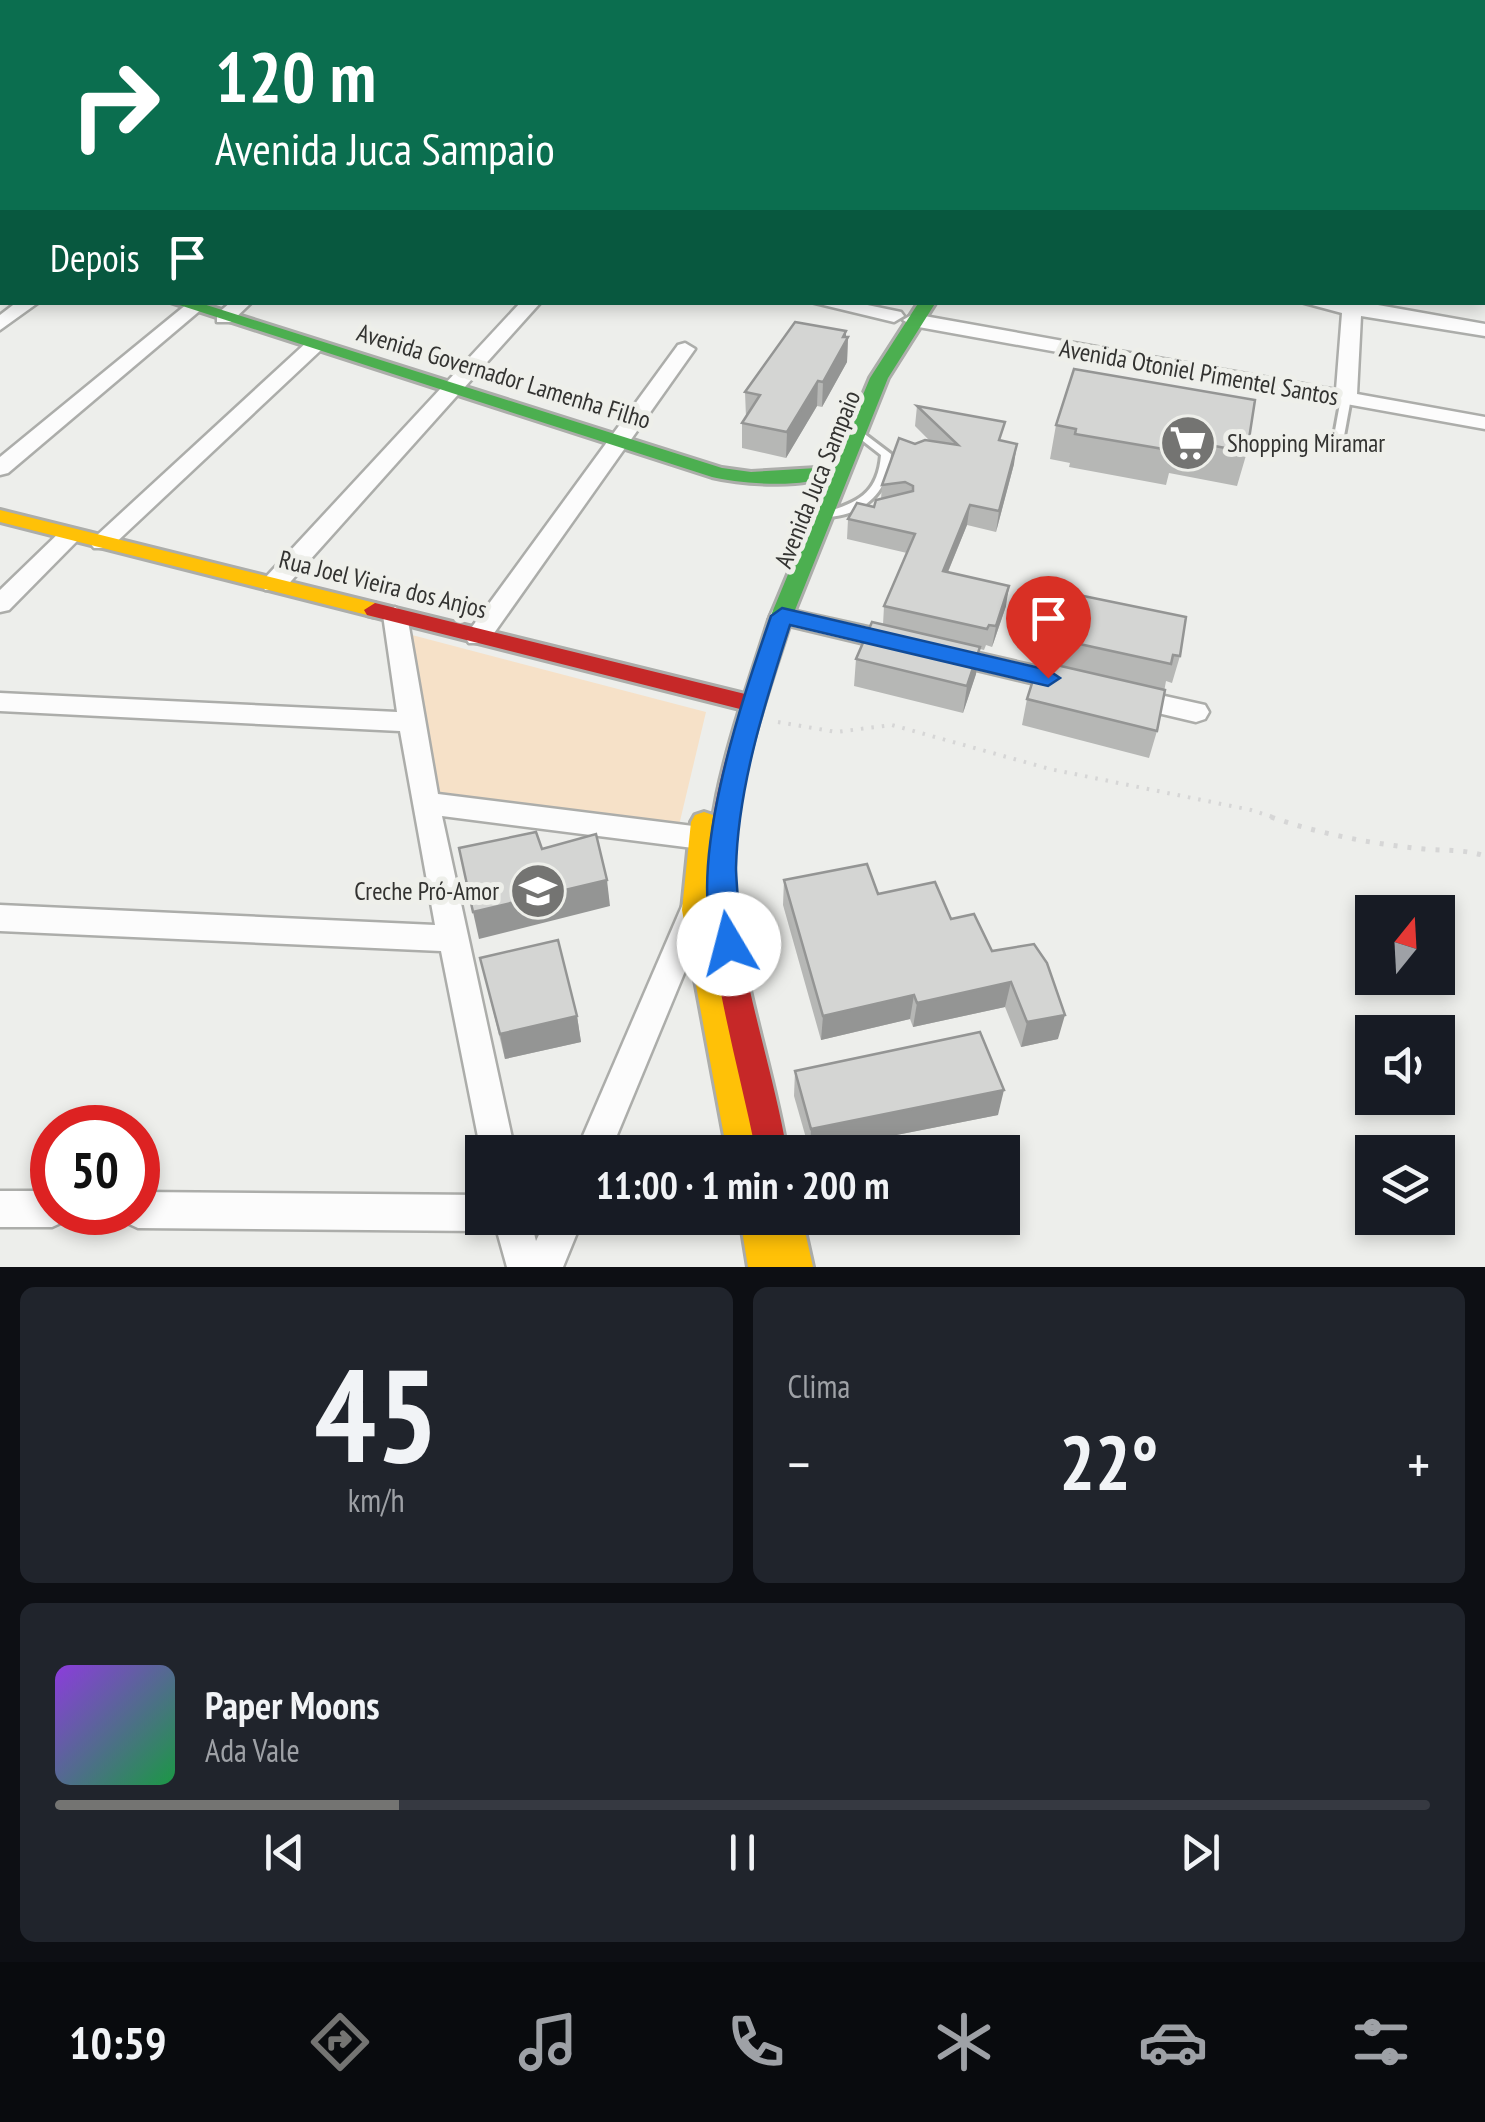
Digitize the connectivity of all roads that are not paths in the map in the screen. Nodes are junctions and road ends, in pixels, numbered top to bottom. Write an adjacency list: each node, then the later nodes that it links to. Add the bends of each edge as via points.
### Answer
1 (26, 305): 9 (street)
2 (186, 305): 8 (main road, Avenida Governador Lamenha Filho); 21 (street)
3 (239, 305): 8 (street)
4 (529, 305): 13 (street)
5 (854, 305): 7 (street, Avenida Otoniel Pimentel Santos)
6 (1352, 306): 10 (street); 14 (street)
7 (910, 310): 14 (street, Avenida Otoniel Pimentel Santos); 16 (main road, Avenida Juca Sampaio); 22 (main road, Avenida Juca Sampaio, via 857,380)
8 (224, 318): 11 (main road, Avenida Governador Lamenha Filho)
9 (0, 324)
10 (1485, 330)
11 (314, 346): 13 (main road, Avenida Governador Lamenha Filho); 28 (street)
12 (685, 349): 17 (street)
13 (454, 389): 17 (main road, Avenida Governador Lamenha Filho); 29 (street)
14 (1346, 398): 15 (street, Avenida Otoniel Pimentel Santos); 18 (lane)
15 (1485, 423)
16 (858, 432): 19 (lane); 26 (main road, Avenida Juca Sampaio)
17 (618, 442): 22 (main road, Avenida Governador Lamenha Filho, via 719,473); 33 (street)
18 (1337, 447)
19 (881, 448): 20 (lane); 23 (lane, via 887,461 872,497)
20 (903, 451)
21 (0, 468)
22 (817, 474): 35 (main road, Avenida Juca Sampaio)
23 (848, 509): 24 (lane); 26 (lane)
24 (876, 513)
25 (0, 516): 27 (main road, Rua Joel Vieira dos Anjos)
26 (824, 516): 32 (main road, Avenida Juca Sampaio)
27 (70, 536): 28 (main road, Rua Joel Vieira dos Anjos); 30 (street)
28 (102, 542): 29 (main road, Rua Joel Vieira dos Anjos)
29 (274, 584): 31 (main road, Rua Joel Vieira dos Anjos)
30 (0, 604)
31 (395, 615): 33 (main road, Rua Joel Vieira dos Anjos); 37 (street)
32 (782, 616): 35 (main road, Avenida Juca Sampaio); 36 (street)
33 (478, 637): 35 (main road, Rua Joel Vieira dos Anjos)
34 (0, 702): 37 (street)
35 (744, 709): 39 (main road, Avenida Juca Sampaio); 46 (main road, Avenida Juca Sampaio, via 724,840 722,909)
36 (1196, 712)
37 (410, 722): 38 (street)
38 (425, 802): 39 (street); 42 (street)
39 (701, 838): 40 (main road, Avenida Juca Sampaio)
40 (696, 910): 44 (street, Avenida Juca Sampaio); 45 (main road, Avenida Juca Sampaio)
41 (0, 918): 42 (street)
42 (451, 939): 43 (street)
43 (494, 1135)
44 (599, 1135)
45 (740, 1135)
46 (769, 1135)
47 (0, 1209): 48 (street)
48 (30, 1210)
49 (160, 1210): 50 (street)
50 (465, 1214)
51 (517, 1235): 55 (street)
52 (558, 1235): 56 (street)
53 (759, 1235): 57 (main road)
54 (789, 1235): 58 (main road)
55 (525, 1267)
56 (544, 1267)
57 (765, 1267)
58 (796, 1267)

